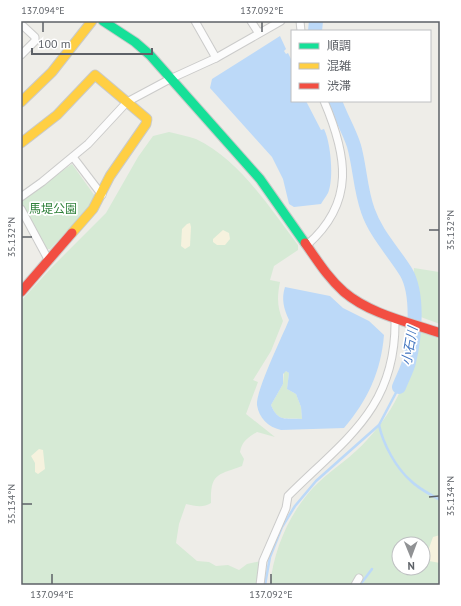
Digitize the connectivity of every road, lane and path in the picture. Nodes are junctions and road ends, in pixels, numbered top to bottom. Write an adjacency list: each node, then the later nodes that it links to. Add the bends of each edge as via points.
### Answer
1 (92, 21): 11 (street, via 52,72)
2 (103, 21): 10 (street, via 135,42)
3 (195, 21): 9 (street)
4 (251, 21): 7 (street)
5 (280, 21): 7 (street)
6 (21, 24): 8 (street, via 36,37)
7 (258, 32): 9 (street)
8 (21, 55)
9 (216, 58): 10 (street)
10 (170, 79): 12 (street); 19 (street, via 260,179)
11 (21, 102)
12 (127, 102): 14 (street, via 96,75 57,115); 15 (street, via 88,144); 16 (street, via 147,121 110,176)
13 (324, 102): 19 (street, via 339,143 342,190 334,213)
14 (21, 143)
15 (72, 157): 16 (street); 17 (street)
16 (102, 195): 20 (street, via 80,226)
17 (21, 196)
18 (21, 209): 20 (street)
19 (307, 245): 22 (street, via 328,276 344,292 357,301)
20 (49, 261): 21 (street)
21 (21, 292)
22 (395, 318): 23 (street); 25 (street, via 391,364 378,398 352,435 288,496 286,508 263,561)
23 (440, 333)
24 (359, 578): 26 (street)
25 (260, 585)
26 (355, 585)

